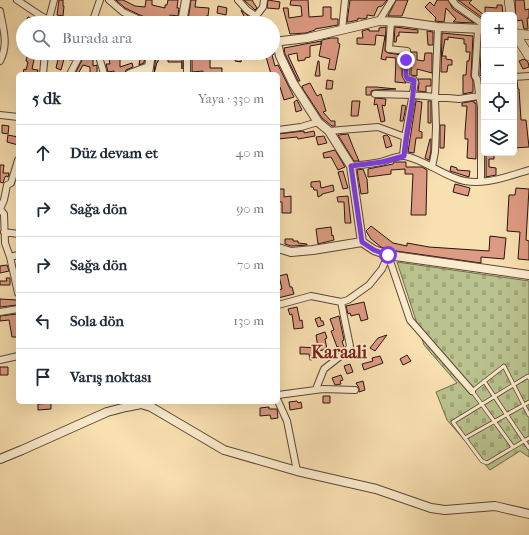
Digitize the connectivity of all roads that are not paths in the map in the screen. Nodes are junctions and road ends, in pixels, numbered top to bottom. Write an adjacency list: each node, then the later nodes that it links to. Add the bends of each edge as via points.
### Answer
1 (17, 0): 14 (street)
2 (54, 0): 15 (street)
3 (100, 0): 16 (street)
4 (109, 0): 17 (street)
5 (186, 0): 18 (street)
6 (238, 0): 19 (street, via 246,10)
7 (264, 0): 19 (street, via 263,7)
8 (344, 0): 26 (street)
9 (392, 0): 20 (street)
10 (452, 0): 24 (street)
11 (509, 0): 13 (main road)
12 (0, 10): 22 (street)
13 (511, 12)
14 (40, 16)
15 (50, 16)
16 (94, 16)
17 (132, 16)
18 (183, 16)
19 (256, 16)
20 (380, 21): 21 (street); 26 (street)
21 (392, 21): 23 (street); 50 (street, via 389,49 407,50 406,76 414,80)
22 (1, 26): 39 (street, via 5,32 6,44)
23 (438, 27): 25 (street); 52 (street)
24 (481, 27)
25 (481, 28)
26 (342, 30): 31 (street)
27 (517, 33): 29 (main road)
28 (481, 35): 48 (street, via 475,76)
29 (529, 35)
30 (517, 38): 33 (main road)
31 (280, 41)
32 (280, 56): 55 (street, via 293,83)
33 (529, 56)
34 (44, 60): 41 (street)
35 (77, 60): 42 (street)
36 (100, 60): 43 (street)
37 (150, 60): 40 (street)
38 (187, 60): 44 (street)
39 (0, 61)
40 (149, 71)
41 (43, 72)
42 (71, 72)
43 (103, 72)
44 (187, 72)
45 (529, 76): 46 (street)
46 (517, 77)
47 (481, 79): 48 (street)
48 (477, 80): 51 (street)
49 (375, 94): 50 (street)
50 (413, 95): 52 (street); 58 (street)
51 (479, 96): 52 (street); 64 (street)
52 (435, 97): 62 (street, via 435,152)
53 (0, 115): 54 (street)
54 (16, 117)
55 (318, 122): 56 (street); 57 (street)
56 (280, 130)
57 (329, 131): 58 (street, via 378,127); 60 (street)
58 (405, 137): 59 (street)
59 (404, 156): 60 (street); 62 (street)
60 (351, 166): 69 (street)
61 (16, 167): 65 (street, via 11,183)
62 (432, 167): 64 (street, via 459,180)
63 (529, 170): 64 (street, via 500,179)
64 (481, 181)
65 (3, 185): 66 (street)
66 (0, 209): 67 (street, via 4,214)
67 (4, 232): 68 (street); 73 (street)
68 (16, 234)
69 (362, 242): 70 (street, via 291,252); 71 (street)
70 (280, 249)
71 (388, 255): 74 (street); 76 (street, via 382,269 369,285); 87 (street, via 410,320)
72 (16, 256): 73 (street)
73 (10, 258): 75 (street)
74 (529, 275)
75 (16, 284)
76 (341, 302): 77 (street, via 311,296); 85 (street, via 350,346 324,369)
77 (280, 304)
78 (16, 309): 79 (street)
79 (0, 312)
80 (16, 356): 81 (street)
81 (0, 360)
82 (529, 378): 84 (lane, via 528,376)
83 (484, 381): 84 (lane, via 504,366); 87 (lane); 89 (lane)
84 (514, 385): 89 (lane); 94 (lane)
85 (316, 389): 86 (street); 88 (street)
86 (355, 390)
87 (472, 391): 93 (lane)
88 (280, 395)
89 (495, 396): 93 (lane); 96 (lane)
90 (529, 402): 94 (lane)
91 (125, 404): 103 (street); 104 (street, via 151,407 224,450)
92 (279, 404): 104 (street, via 287,421)
93 (482, 404): 97 (lane); 98 (lane, via 453,422)
94 (524, 405): 95 (lane); 96 (lane)
95 (529, 414)
96 (507, 415): 97 (lane); 100 (lane)
97 (495, 422): 98 (lane); 101 (lane)
98 (465, 438): 101 (lane, via 482,461 487,463)
99 (529, 438): 100 (lane)
100 (524, 440): 101 (lane); 102 (lane)
101 (512, 447)
102 (529, 448)
103 (0, 458)
104 (296, 471): 105 (street, via 376,489 430,508 445,510 495,506)
105 (529, 514)

